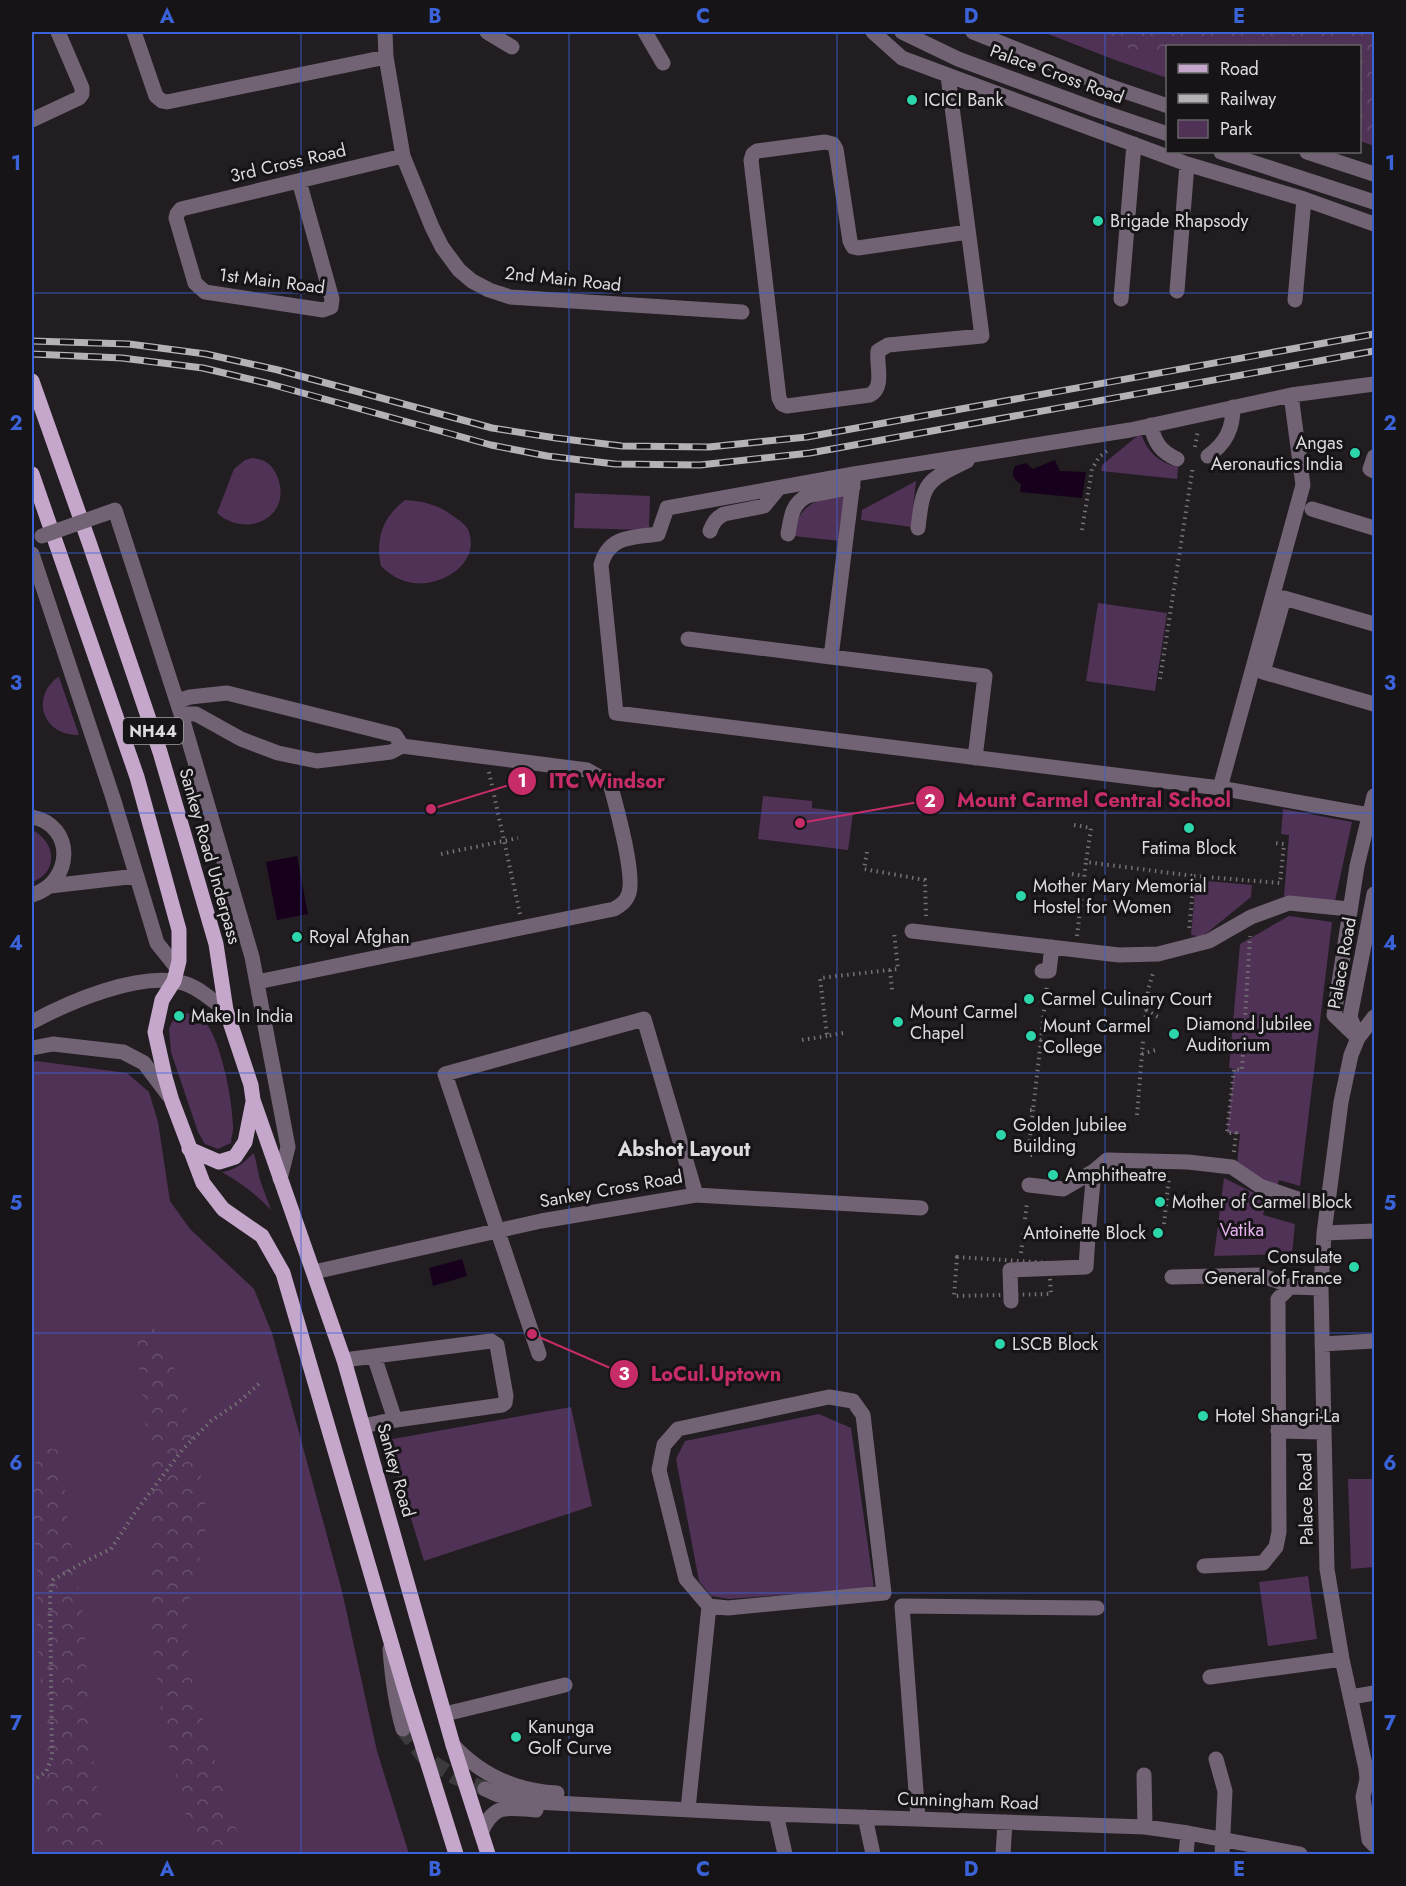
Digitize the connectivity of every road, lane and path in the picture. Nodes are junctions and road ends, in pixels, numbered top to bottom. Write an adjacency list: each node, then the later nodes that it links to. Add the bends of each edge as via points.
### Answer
1 (58, 32): 14 (street, via 82,94)
2 (134, 32): 10 (street, via 156,96 167,102)
3 (385, 32): 10 (street, 2nd Main Road)
4 (487, 32): 9 (street)
5 (645, 32): 11 (street)
6 (873, 32): 12 (street, via 902,58)
7 (902, 32): 15 (street, Palace Cross Road, via 958,59)
8 (973, 32): 13 (street, Palace Cross Road)
9 (512, 47)
10 (386, 57): 19 (street, 2nd Main Road)
11 (663, 63)
12 (948, 76): 16 (street); 27 (street)
13 (1166, 106)
14 (32, 120)
15 (1166, 134)
16 (1134, 144): 20 (street); 29 (street)
17 (1224, 153): 24 (street)
18 (1310, 153): 21 (street)
19 (403, 156): 22 (street, 3rd Cross Road); 31 (street, 2nd Main Road, via 442,247 459,270 489,290 510,297)
20 (1187, 164): 23 (street); 28 (street)
21 (1374, 174)
22 (299, 181): 25 (street, 3rd Cross Road); 25 (street, 1st Main Road, via 332,299 329,309 198,288 176,218)
23 (1304, 199): 26 (street); 30 (street)
24 (1374, 202)
25 (182, 208)
26 (1374, 224)
27 (968, 232): 27 (street, via 982,336 888,345 878,351 879,384 870,395 782,404 753,154 833,144 853,247)
28 (1177, 291)
29 (1121, 299)
30 (1295, 300)
31 (742, 312)
32 (32, 381): 96 (main road, Sankey Road Underpass / NH44, via 160,752 216,944)
33 (1374, 384): 34 (street)
34 (1292, 395): 35 (street); 64 (street, via 1304,485)
35 (1233, 407): 36 (street); 40 (street, via 1230,430 1218,449)
36 (1200, 415): 37 (street); 40 (path)
37 (1150, 425): 38 (street); 42 (street, via 1157,445)
38 (1130, 430): 39 (street); 50 (path, via 1092,468)
39 (984, 453): 45 (street); 48 (street, via 928,484 921,501)
40 (1199, 455): 58 (path)
41 (1374, 457): 43 (street, via 1370,470)
42 (1177, 459)
43 (1374, 471)
44 (32, 474): 92 (main road, NH44, via 137,777 179,930)
45 (854, 480): 46 (street); 52 (street, via 802,498 792,512); 57 (street)
46 (778, 489): 51 (street, via 764,506 718,517); 63 (street, via 667,508 658,534 618,540 604,554 601,565 616,713)
47 (1312, 509): 49 (street)
48 (918, 528)
49 (1374, 528)
50 (1082, 530)
51 (710, 531)
52 (788, 534)
53 (37, 538): 60 (street, bridge, via 115,510)
54 (32, 554): 76 (street)
55 (1374, 624): 59 (street, via 1284,598 1263,672)
56 (688, 639): 57 (street)
57 (831, 657): 63 (street, via 985,676)
58 (1160, 679)
59 (1374, 704)
60 (179, 707): 61 (street, via 242,739 278,753 317,761 391,752); 61 (street, via 190,697 227,693 395,735); 93 (street)
61 (402, 746): 62 (street)
62 (485, 757): 70 (path); 84 (street, via 587,770 610,783 625,844 630,892 624,903 614,909)
63 (975, 758): 64 (street)
64 (1220, 788): 66 (street)
65 (1374, 796): 66 (street)
66 (1369, 815): 82 (street)
67 (32, 817): 79 (street, via 54,830 64,849 62,870)
68 (1074, 825): 74 (path, via 1091,828)
69 (519, 838): 70 (path)
70 (504, 841): 73 (path); 84 (path)
71 (1274, 843): 78 (path, via 1284,844 1280,884)
72 (867, 852): 85 (path, via 864,869 925,880)
73 (441, 855)
74 (1086, 862): 77 (path); 78 (path)
75 (1072, 874): 77 (path)
76 (137, 876): 79 (street); 92 (street, via 157,943)
77 (1084, 876): 88 (path)
78 (1194, 876): 86 (path)
79 (50, 886): 81 (street)
80 (1374, 894): 107 (street, Palace Road, via 1350,1017)
81 (32, 895)
82 (1350, 909): 83 (street, via 1289,903); 107 (street, via 1334,1015)
83 (1251, 917): 86 (street, via 1209,941); 120 (path, via 1242,1070 1234,1069 1227,1133 1236,1133)
84 (523, 928): 93 (street)
85 (919, 932): 87 (street); 90 (path, via 894,929 898,969)
86 (1187, 946): 89 (street)
87 (1052, 947): 88 (street); 91 (street, via 1049,971)
88 (1075, 950): 89 (street)
89 (1158, 954): 97 (path)
90 (890, 970): 94 (path); 106 (path, via 820,978)
91 (1042, 971)
92 (175, 975): 96 (street); 100 (street, via 75,1000); 116 (main road, via 162,1000 155,1032)
93 (257, 982): 122 (street, via 288,1147)
94 (892, 990)
95 (1042, 1000): 110 (path)
96 (226, 1010): 115 (main road, Sankey Road)
97 (1146, 1010): 98 (path); 101 (path)
98 (1158, 1017)
99 (1374, 1017): 107 (street, Palace Road)
100 (35, 1018)
101 (1145, 1023)
102 (1132, 1031): 103 (path)
103 (1138, 1032)
104 (843, 1033): 106 (path)
105 (1374, 1035): 107 (street)
106 (827, 1036): 109 (path)
107 (1358, 1038): 127 (street, Palace Road, via 1341,1102)
108 (1034, 1039): 110 (path)
109 (802, 1040)
110 (1041, 1040): 119 (path, via 1031,1110)
111 (1143, 1041): 114 (path)
112 (32, 1048): 116 (street, via 53,1044 123,1052 144,1063)
113 (1155, 1050): 114 (path)
114 (1142, 1054): 117 (path)
115 (253, 1100): 118 (main road, Sankey Road, via 245,1142 235,1156 219,1162); 122 (main road, Sankey Road)
116 (172, 1101): 118 (main road)
117 (1137, 1115)
118 (189, 1149): 154 (main road, via 203,1183 223,1209 262,1236 283,1273)
119 (1032, 1155)
120 (1232, 1167): 121 (street, via 1107,1160); 127 (street, via 1260,1186)
121 (1094, 1171): 124 (street, via 1063,1189); 140 (street, via 1086,1267 1010,1270)
122 (280, 1179): 136 (main road, Sankey Road)
123 (1168, 1181): 130 (path)
124 (1029, 1185)
125 (696, 1195): 128 (street, Sankey Cross Road); 131 (street, Sankey Cross Road); 131 (street, via 644,1018 445,1074)
126 (1027, 1203): 129 (path)
127 (1328, 1204): 134 (street, Palace Road)
128 (921, 1208)
129 (1025, 1219)
130 (1164, 1224)
131 (497, 1230): 136 (street, Sankey Cross Road); 143 (street)
132 (1024, 1230): 135 (path)
133 (1374, 1231): 134 (street)
134 (1324, 1233): 139 (street, Palace Road)
135 (1020, 1261)
136 (314, 1272): 145 (main road, Sankey Road)
137 (1172, 1277): 138 (street, via 1252,1275 1269,1277)
138 (1290, 1287): 139 (street); 149 (street, via 1278,1299)
139 (1321, 1288): 142 (street, Palace Road)
140 (1011, 1301)
141 (1374, 1341): 142 (street)
142 (1322, 1344): 150 (street, Palace Road)
143 (539, 1354)
144 (374, 1356): 145 (street); 147 (street); 147 (street, via 491,1341 497,1345 505,1403)
145 (344, 1360): 148 (main road, Sankey Road)
146 (262, 1381): 165 (path, via 183,1449 111,1549 53,1580 52,1757 46,1772)
147 (395, 1420): 148 (street)
148 (363, 1426): 160 (main road, Sankey Road)
149 (1278, 1431): 150 (street); 151 (street, via 1280,1532 1276,1547 1263,1563)
150 (1324, 1432): 155 (street, Palace Road, via 1327,1569)
151 (1204, 1566)
152 (709, 1606): 152 (street, via 728,1608 884,1593 863,1415 853,1401 829,1397 678,1429 664,1445 659,1470 686,1579); 168 (street)
153 (1098, 1608): 171 (street, via 902,1606)
154 (390, 1639): 161 (street, via 396,1705); 178 (main road)
155 (1342, 1659): 156 (street); 159 (street, Palace Road)
156 (1210, 1677)
157 (565, 1685): 160 (street)
158 (1374, 1693): 159 (street)
159 (1351, 1697): 166 (street, Palace Road)
160 (445, 1714): 162 (main road, Sankey Road)
161 (403, 1729)
162 (453, 1745): 168 (street, via 463,1757 491,1775 525,1789 625,1798); 174 (main road, Sankey Road)
163 (1216, 1760): 177 (street, via 1225,1791)
164 (1144, 1775): 173 (street)
165 (32, 1781)
166 (1371, 1783): 176 (street, Palace Road, via 1363,1797 1369,1840)
167 (484, 1789): 168 (street, Cunningham Road, via 535,1802)
168 (682, 1808): 169 (street, Cunningham Road); 174 (street, via 625,1814 502,1808 491,1815)
169 (780, 1814): 170 (street, Cunningham Road); 180 (street); 181 (street)
170 (865, 1817): 171 (street, Cunningham Road); 182 (street)
171 (918, 1818): 172 (street, Cunningham Road)
172 (1005, 1822): 173 (street, Cunningham Road); 183 (street)
173 (1145, 1827): 175 (street, Cunningham Road)
174 (481, 1833): 179 (main road, Sankey Road)
175 (1188, 1833): 177 (street, Cunningham Road); 184 (street)
176 (1374, 1845)
177 (1222, 1847): 185 (street, Cunningham Road)
178 (456, 1854)
179 (488, 1854)
180 (785, 1854)
181 (793, 1854)
182 (873, 1854)
183 (1003, 1854)
184 (1186, 1854)
185 (1300, 1854)

